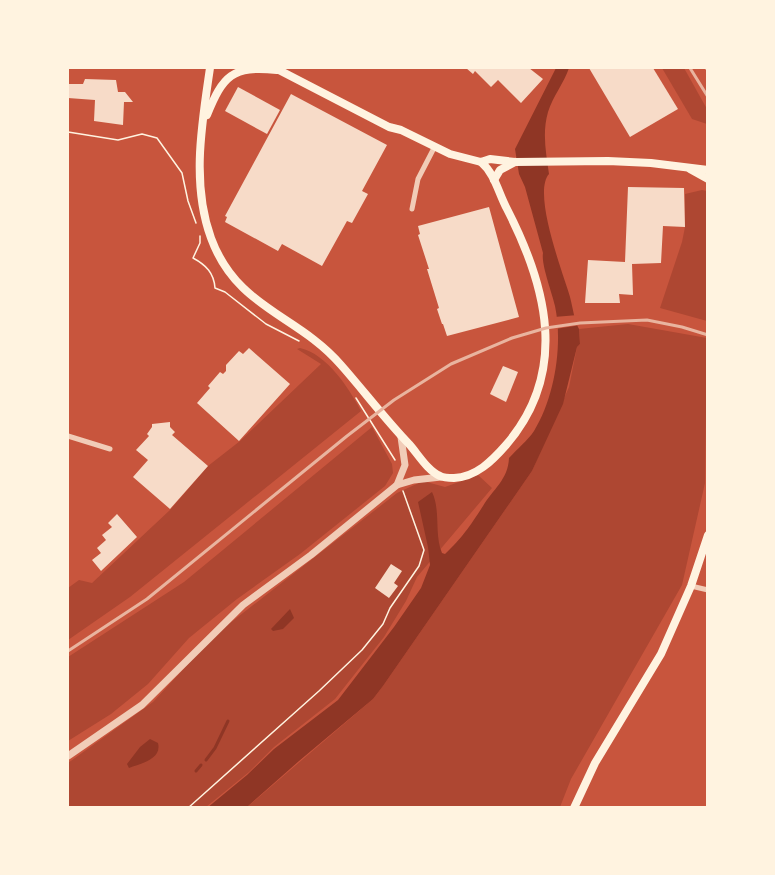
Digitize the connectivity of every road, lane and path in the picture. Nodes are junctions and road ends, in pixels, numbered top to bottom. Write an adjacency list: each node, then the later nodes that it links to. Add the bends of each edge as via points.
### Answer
1 (210, 68): 3 (main road)
2 (276, 68): 3 (main road, via 230,76 218,90); 5 (main road)
3 (203, 123): 16 (main road, via 199,155 206,219 226,268 267,310 332,354)
4 (68, 132): 13 (path, via 118,140 142,134 157,138 182,173 200,236 193,258 211,272 215,288 266,324)
5 (434, 147): 6 (main road); 12 (street, via 418,179)
6 (481, 162): 7 (main road); 11 (main road, via 492,172)
7 (514, 162): 8 (main road, via 651,164); 11 (main road, via 500,170)
8 (690, 169): 9 (main road); 10 (main road)
9 (708, 170)
10 (708, 179)
11 (494, 180): 19 (main road, via 537,282 546,355 541,383 529,412 491,460 462,477)
12 (412, 209)
13 (303, 343)
14 (352, 392): 18 (path)
15 (68, 436): 17 (street)
16 (401, 437): 19 (main road); 20 (street, via 405,465)
17 (110, 449)
18 (399, 466)
19 (441, 477): 20 (street, via 414,480)
20 (401, 487): 24 (street, via 243,606 142,705); 25 (path, via 424,550 419,566 382,624 362,650 319,691)
21 (708, 536): 22 (main road)
22 (691, 586): 23 (street); 26 (main road, via 661,654 595,763)
23 (708, 590)
24 (68, 756)
25 (188, 807)
26 (574, 807)

